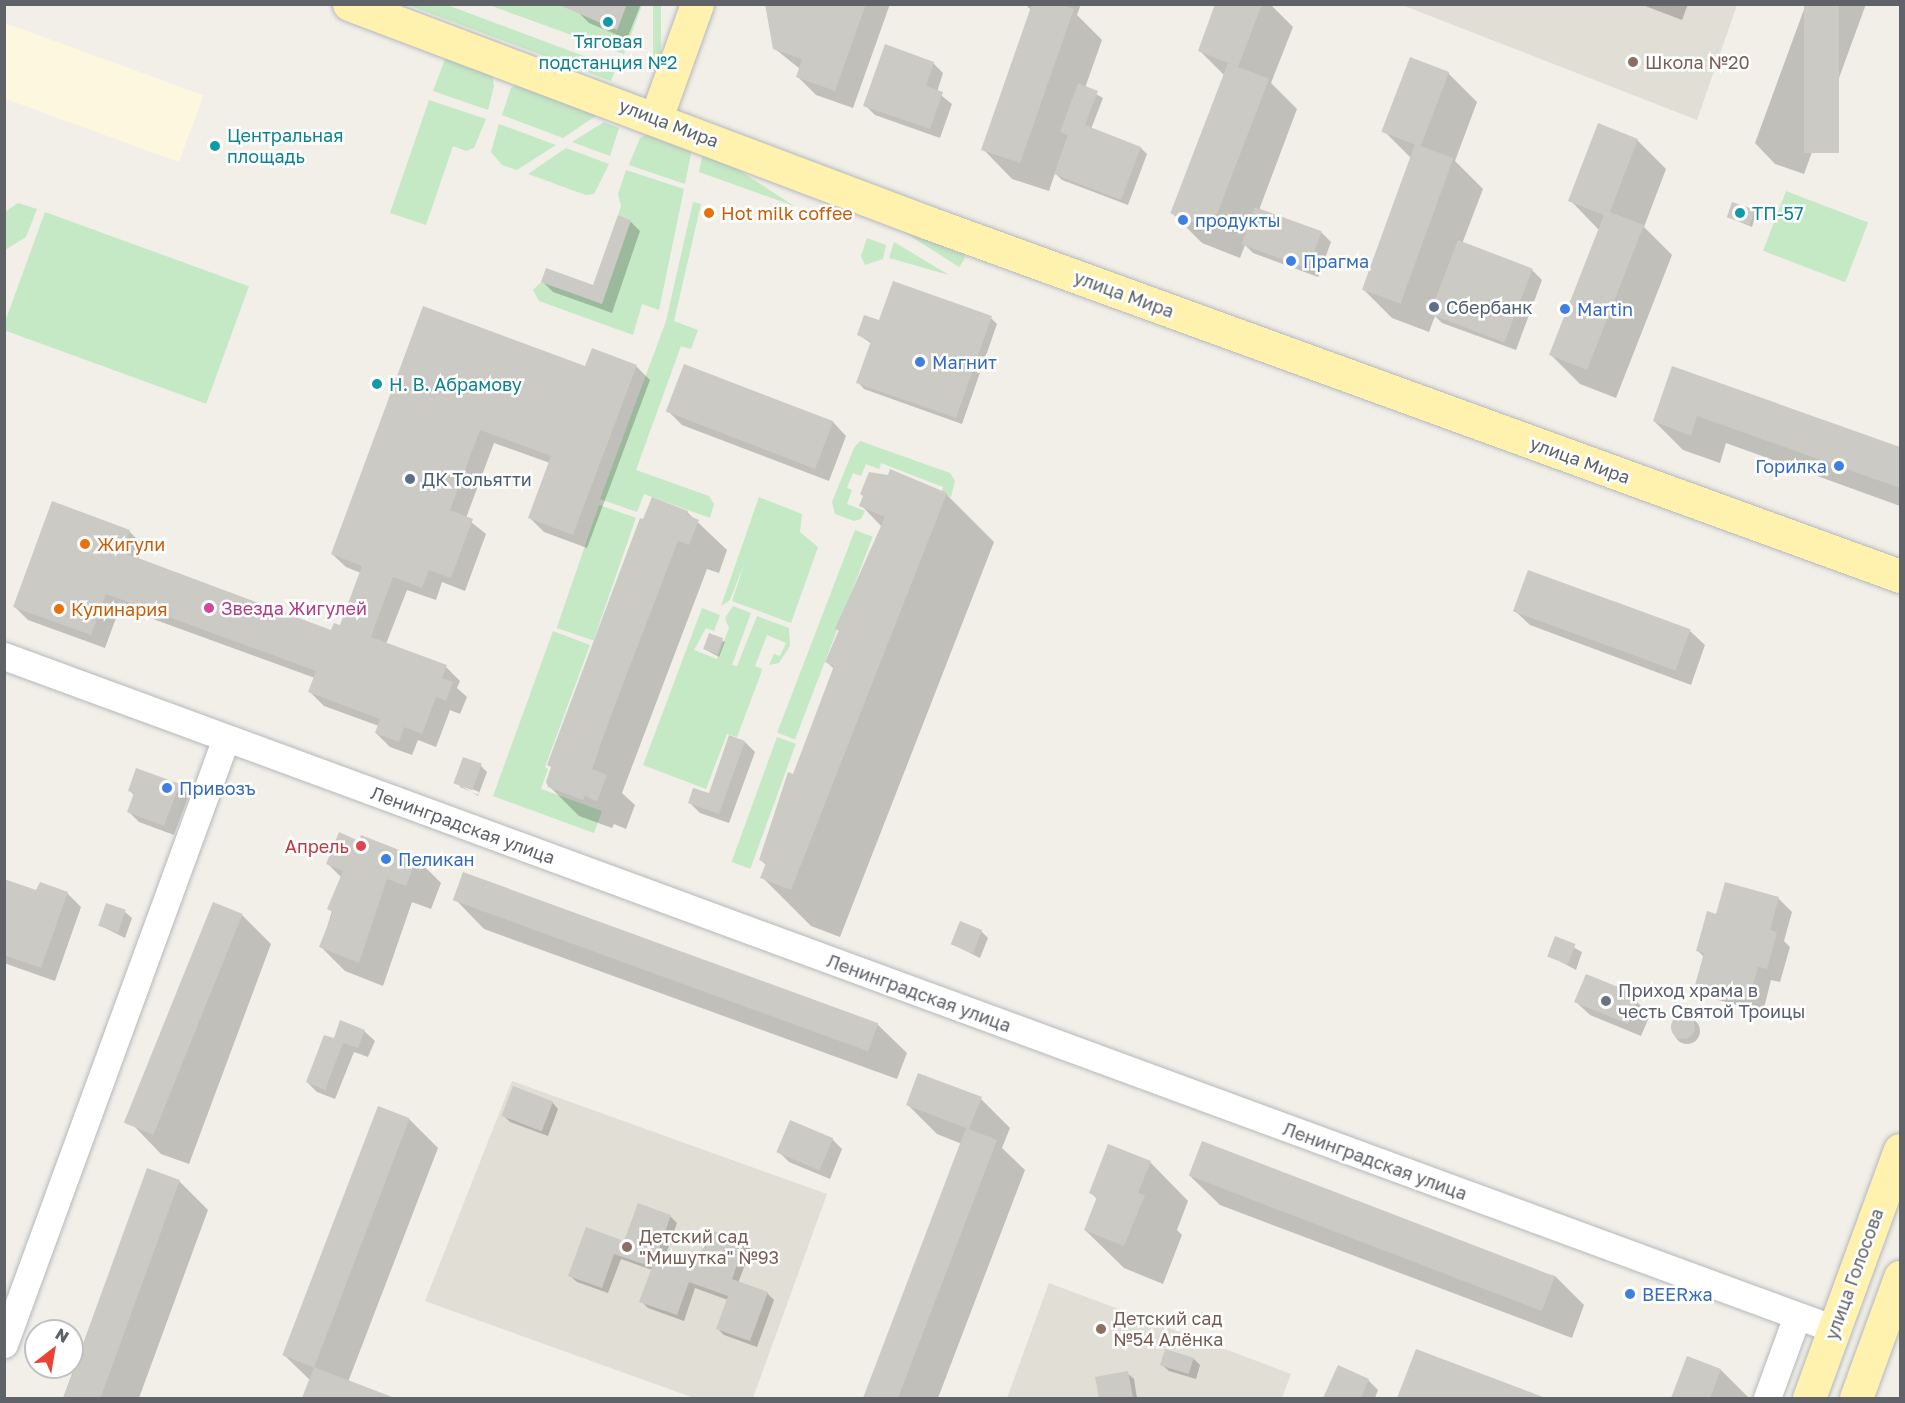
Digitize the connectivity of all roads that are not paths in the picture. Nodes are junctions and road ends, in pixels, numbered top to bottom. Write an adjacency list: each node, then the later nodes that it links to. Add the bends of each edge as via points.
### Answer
1 (349, 4): 3 (main road, улица Мира)
2 (696, 4): 3 (main road)
3 (656, 118): 4 (main road, улица Мира, via 929,223)
4 (1900, 576)
5 (4, 656): 6 (street, Ленинградская улица)
6 (226, 738): 9 (street, Ленинградская улица); 11 (street)
7 (1900, 1150): 10 (main road, улица Голосова)
8 (1900, 1277): 14 (main road)
9 (1797, 1316): 10 (street, Ленинградская улица); 12 (street)
10 (1834, 1329): 13 (main road, улица Голосова)
11 (4, 1344)
12 (1767, 1398)
13 (1809, 1398)
14 (1856, 1398)

